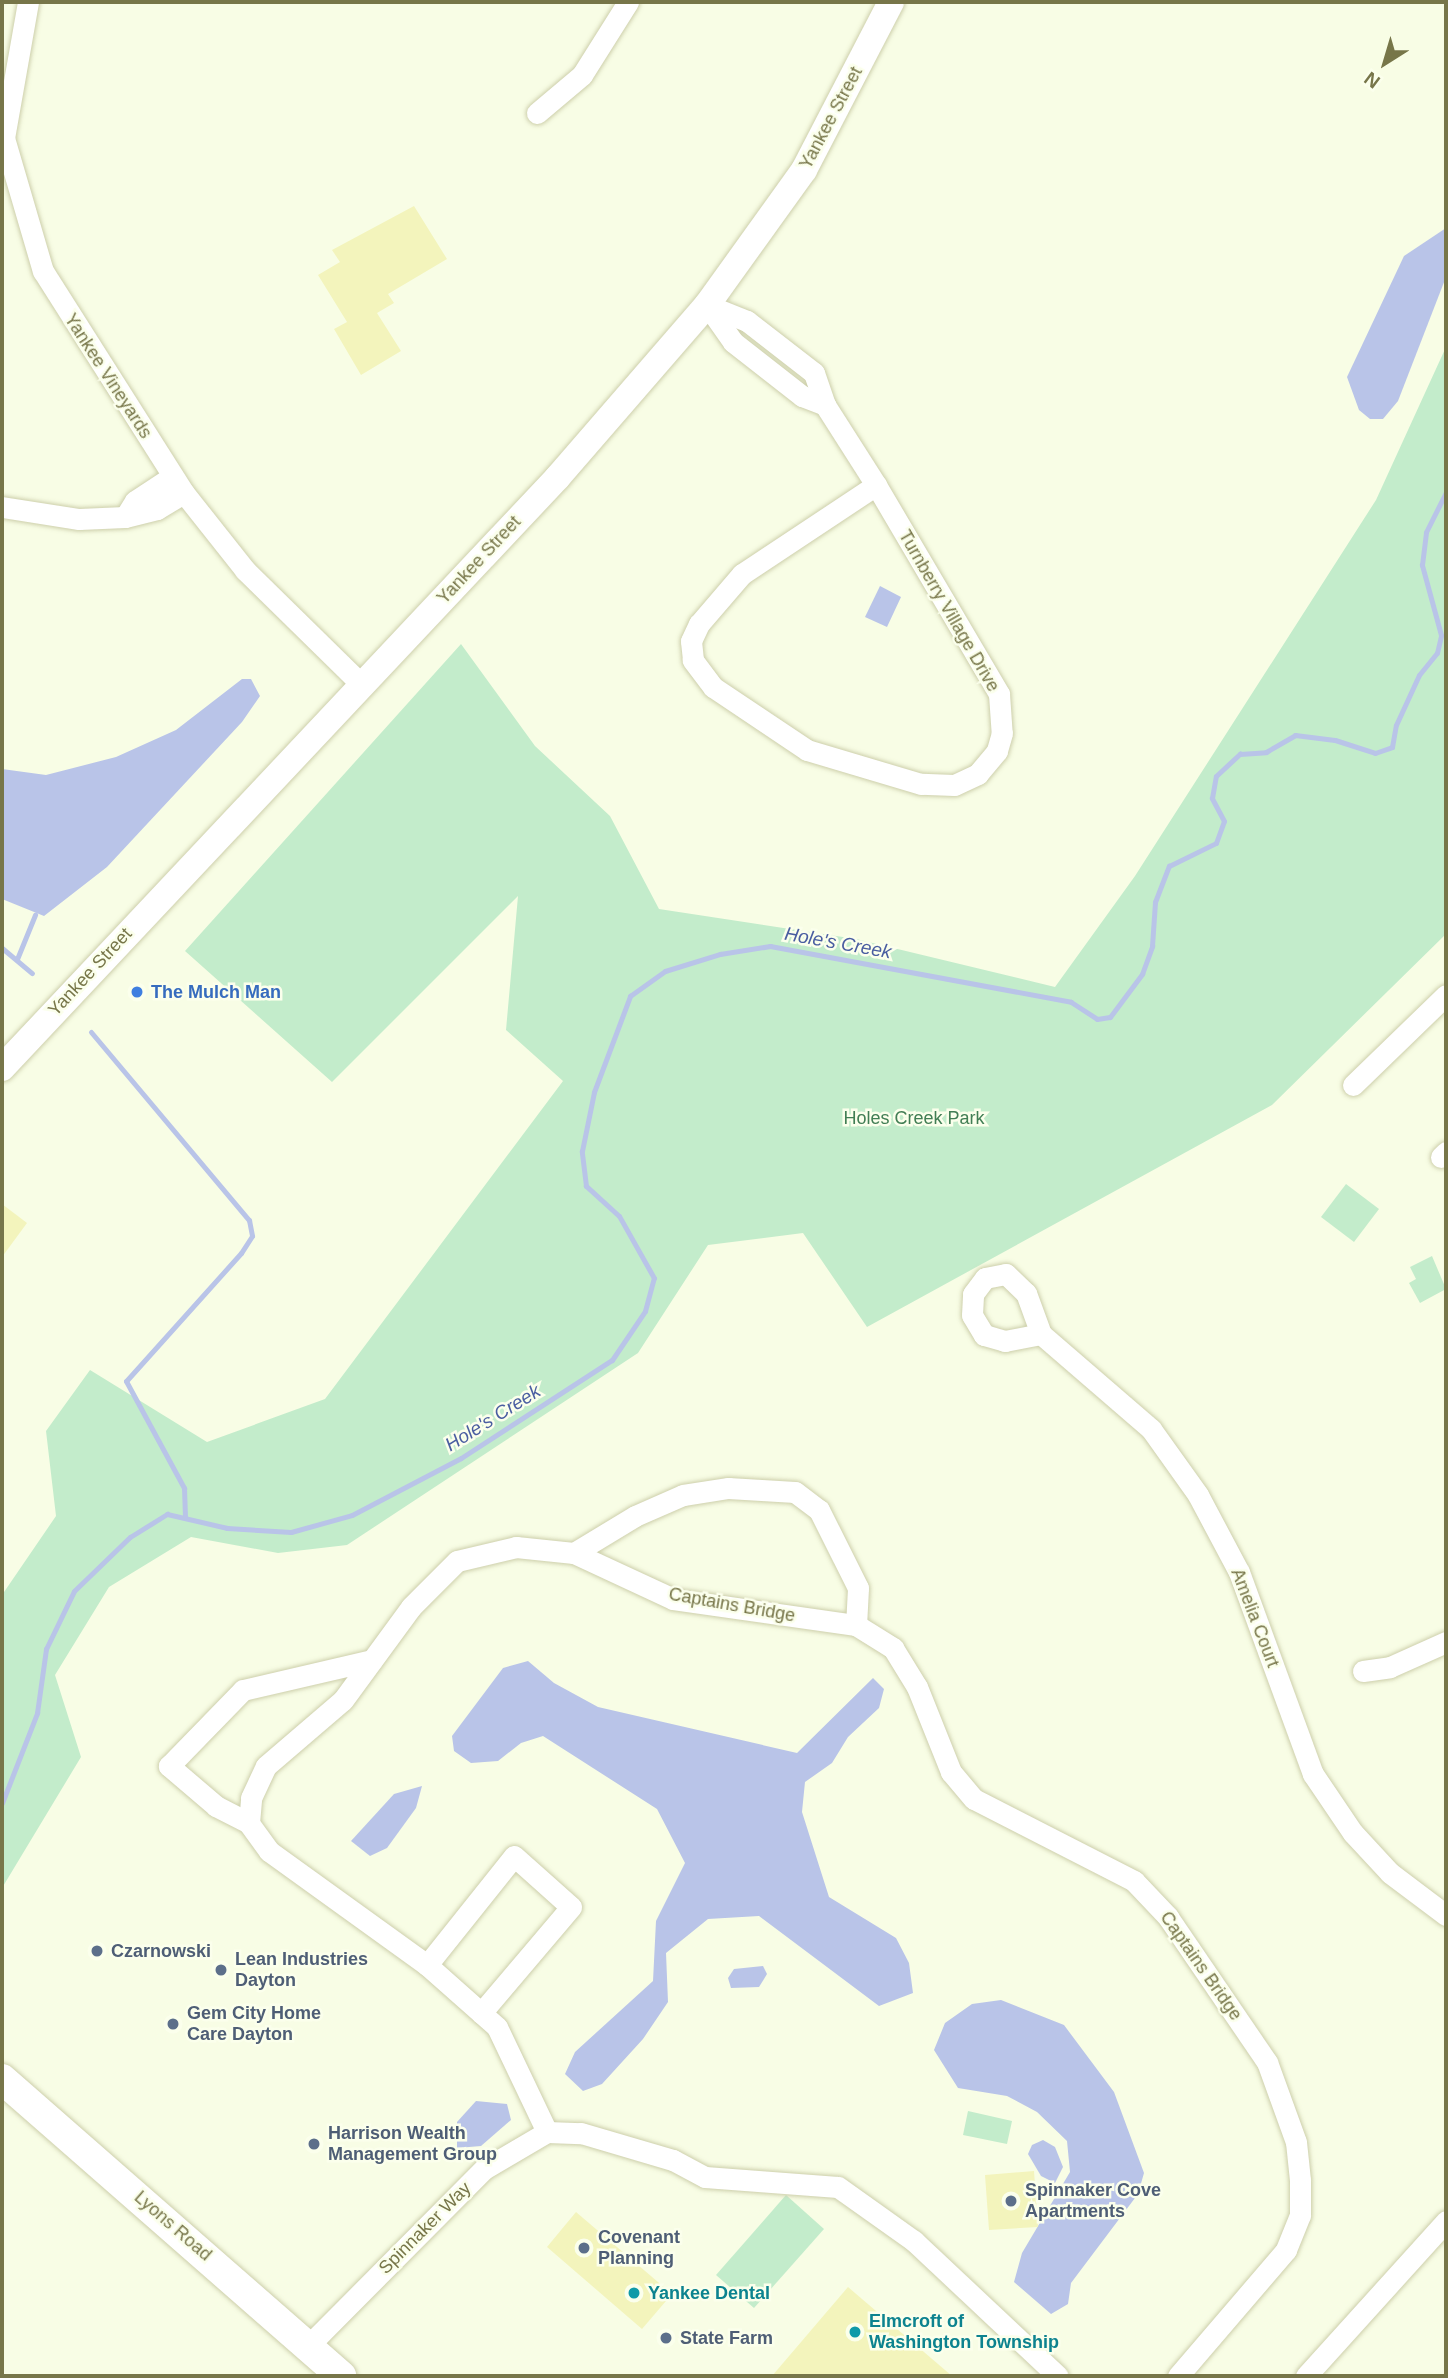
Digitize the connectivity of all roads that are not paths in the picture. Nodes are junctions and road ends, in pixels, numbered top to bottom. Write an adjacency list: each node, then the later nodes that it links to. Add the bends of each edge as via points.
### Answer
1 (28, 2): 6 (street, Yankee Vineyards, via 4,138 27,224 60,302)
2 (628, 2): 4 (street, via 582,75)
3 (891, 2): 5 (street, Yankee Street, via 804,170)
4 (537, 113)
5 (707, 305): 7 (street, Turnberry Village Drive, via 733,342 802,396 825,405); 9 (street, Yankee Street, via 558,477)
6 (179, 485): 8 (street, via 158,509 125,517 79,519); 9 (street, Yankee Vineyards, via 245,570)
7 (876, 485): 7 (street, Turnberry Village Drive, via 742,574 699,624 691,641 693,660 713,687 807,750 920,783 954,785 978,775 997,751 1002,733 999,694)
8 (2, 507)
9 (362, 685): 11 (street, Yankee Street)
10 (1446, 995): 12 (street)
11 (2, 1068)
12 (1353, 1085)
13 (1041, 1334): 20 (street, Amelia Court, via 1151,1429 1198,1494 1239,1572 1313,1774 1353,1833 1390,1873)
14 (574, 1553): 15 (street, Captains Bridge, via 673,1599); 15 (street, via 682,1495 728,1488 795,1492 819,1510 858,1588); 17 (street, Captains Bridge, via 516,1547 457,1561 411,1607)
15 (856, 1625): 27 (street, Captains Bridge, via 893,1648 917,1687 951,1772 974,1799 1134,1881 1168,1917 1268,2062 1296,2142 1300,2216 1286,2250)
16 (1446, 1642): 18 (street, via 1390,1667)
17 (372, 1660): 19 (street, Captains Bridge, via 343,1700 266,1766 251,1798); 19 (street, via 243,1690 169,1766 216,1806)
18 (1363, 1671)
19 (249, 1824): 21 (street, via 269,1851)
20 (1446, 1915)
21 (427, 1965): 22 (street); 22 (street, via 514,1856 571,1907)
22 (481, 2013): 24 (street, via 497,2027)
23 (2, 2079): 26 (main road, Lyons Road)
24 (547, 2132): 26 (street, Spinnaker Way, via 484,2169); 29 (street, via 618,2142 705,2177 838,2187 914,2241)
25 (1446, 2221): 30 (street)
26 (310, 2344): 28 (main road, Lyons Road)
27 (1190, 2372)
28 (341, 2376)
29 (1058, 2376)
30 (1306, 2376)

